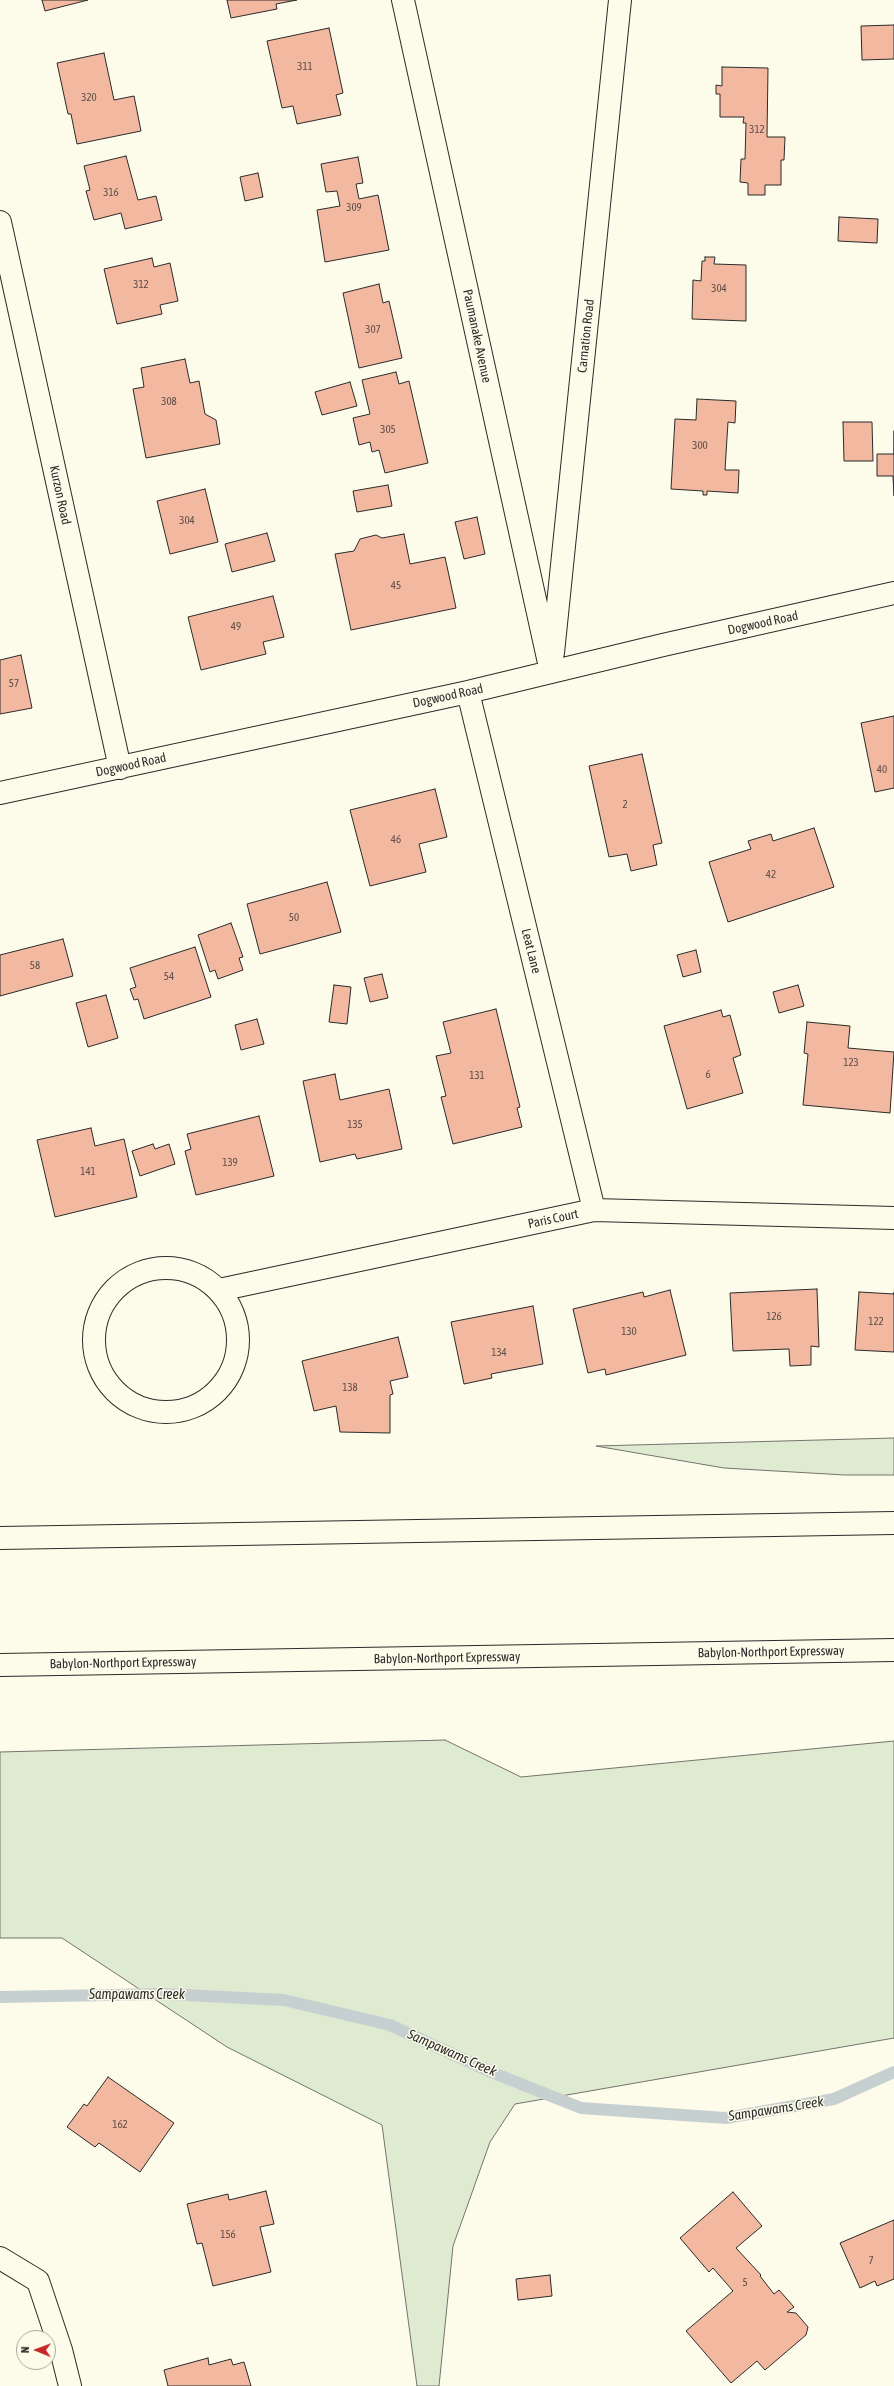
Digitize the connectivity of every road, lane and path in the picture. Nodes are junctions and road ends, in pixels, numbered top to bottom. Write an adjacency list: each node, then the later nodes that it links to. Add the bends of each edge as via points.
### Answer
1 (403, 0): 5 (street, Paumanake Avenue)
2 (620, 0): 5 (street, Carnation Road)
3 (0, 222): 7 (street, Kurzon Road)
4 (894, 593): 5 (street, Dogwood Road)
5 (551, 672): 6 (street, Dogwood Road)
6 (468, 692): 7 (street, Dogwood Road); 9 (street, Leat Lane)
7 (120, 768): 8 (street, Dogwood Road)
8 (0, 793)
9 (594, 1210): 10 (street, Paris Court); 11 (street, Paris Court)
10 (894, 1218)
11 (219, 1290): 11 (street, via 200,1276 178,1268 154,1268 131,1276 112,1292 100,1312 94,1336 97,1360 107,1381 123,1398 145,1409 168,1412 191,1408 212,1396 227,1379 237,1357 238,1333 232,1310)
12 (894, 1523): 13 (street)
13 (0, 1538)
14 (894, 1650): 15 (street, Babylon-Northport Expressway)
15 (0, 1665)
16 (0, 2258): 17 (street, via 38,2281)
17 (70, 2386)

